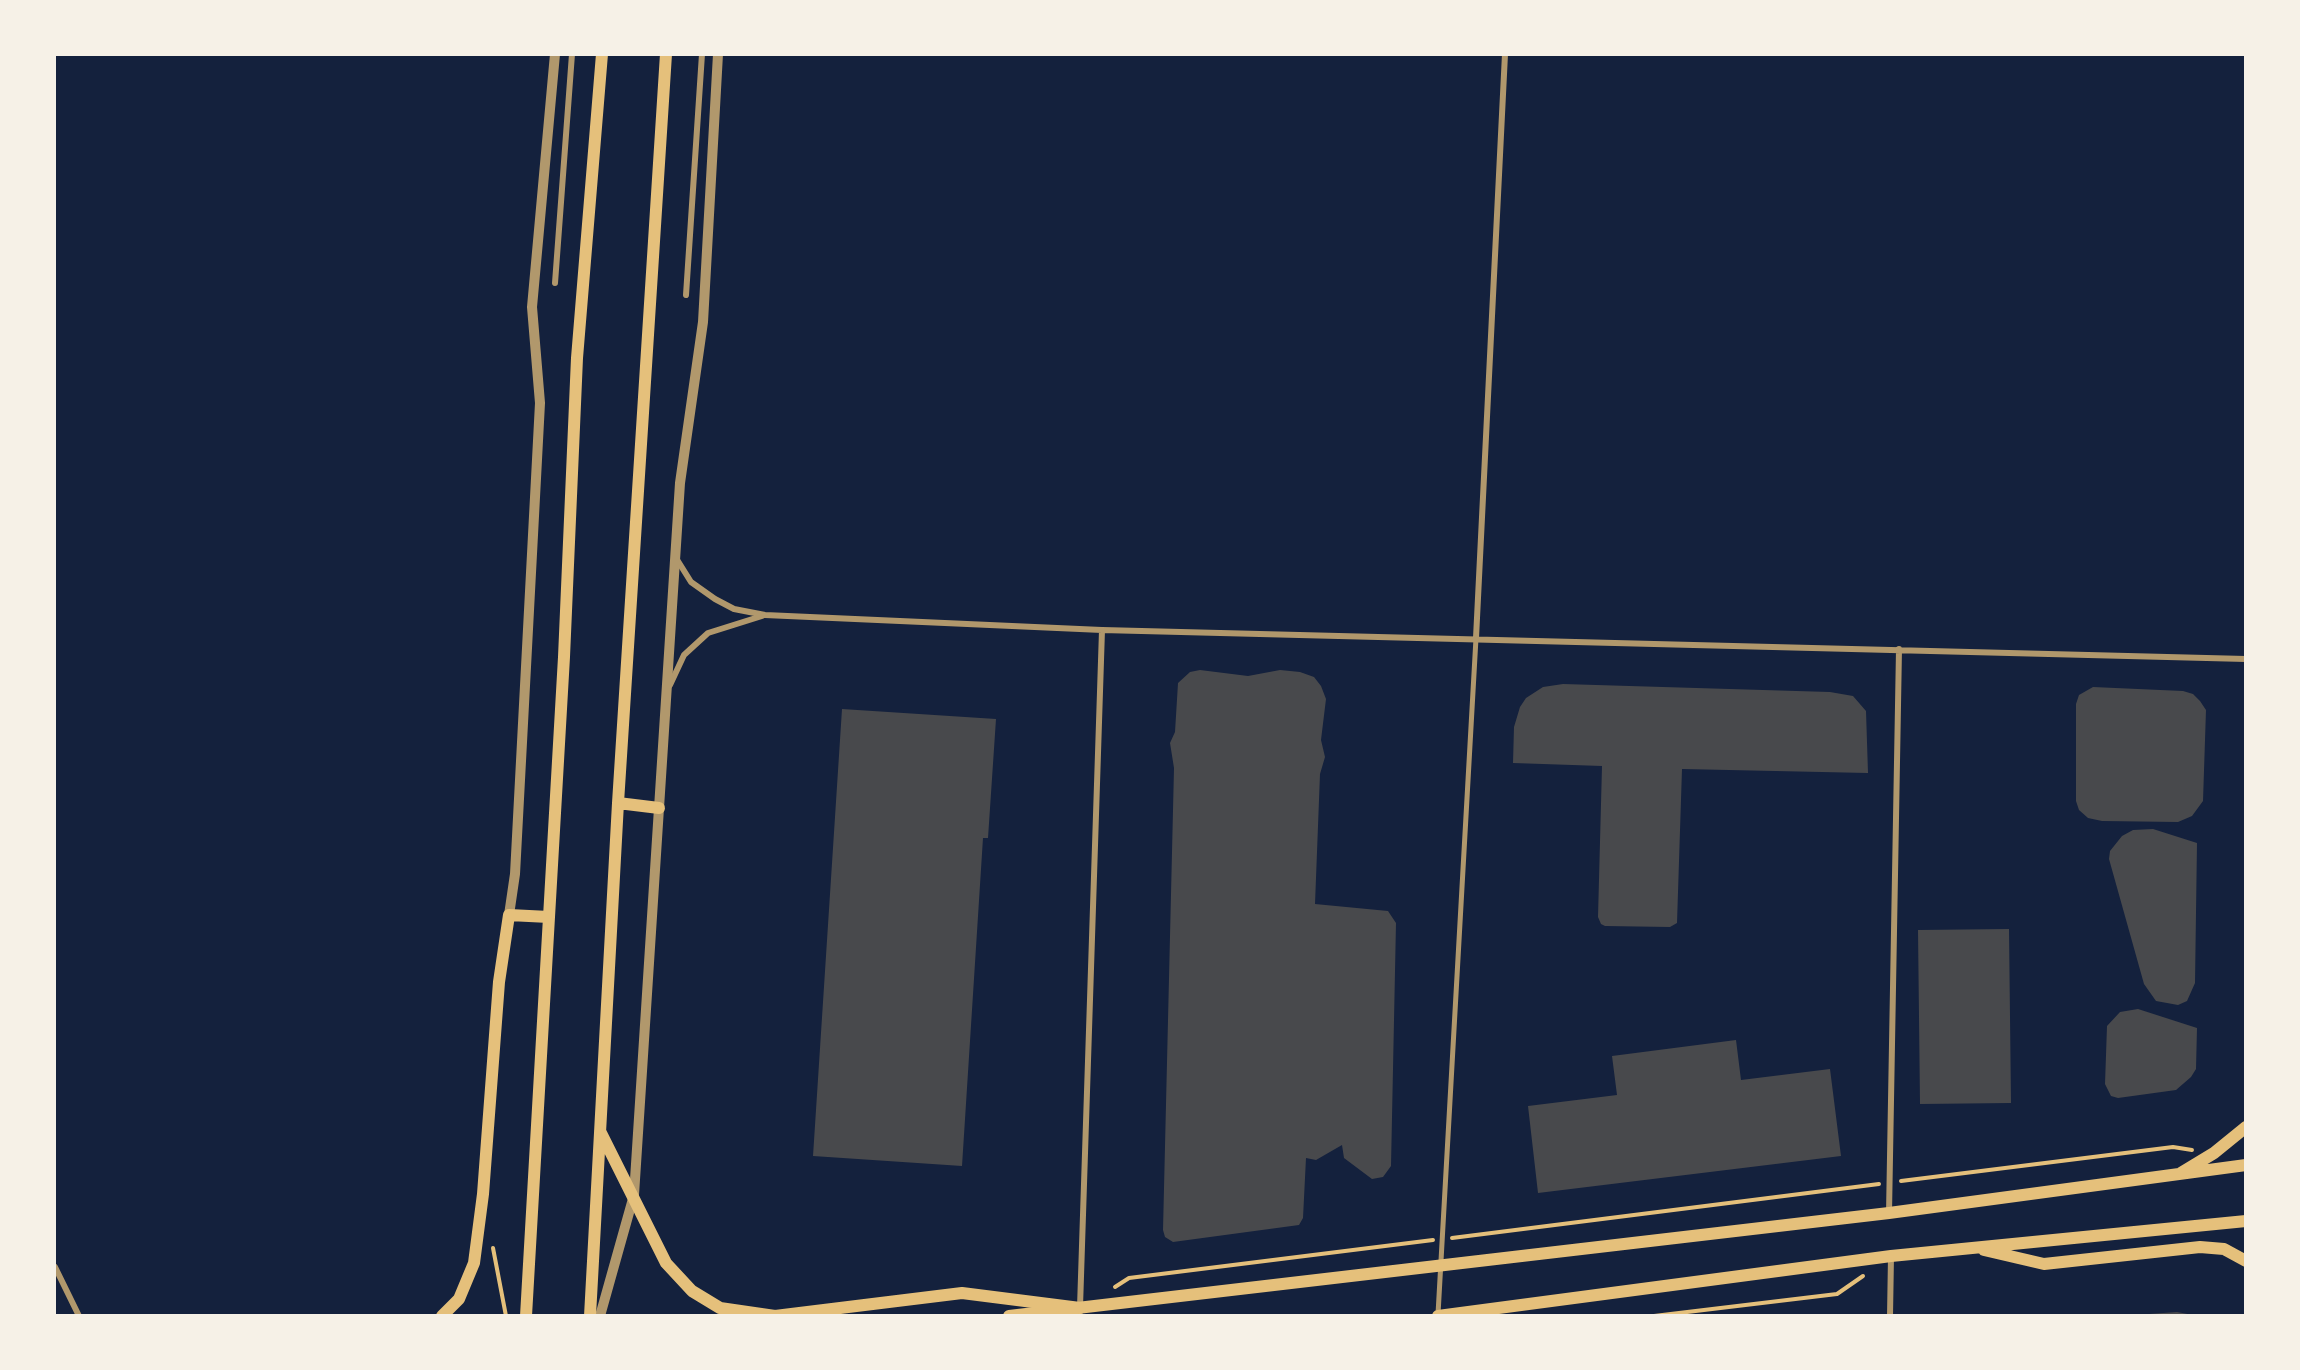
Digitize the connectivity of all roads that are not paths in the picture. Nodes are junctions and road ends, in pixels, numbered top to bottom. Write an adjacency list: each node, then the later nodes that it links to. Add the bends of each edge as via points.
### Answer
1 (555, 54): 19 (street, via 532,307 540,403 515,873)
2 (572, 54): 8 (street)
3 (602, 54): 20 (main road, via 578,358)
4 (666, 54): 17 (main road)
5 (702, 54): 9 (street)
6 (718, 54): 10 (street, via 703,322 680,483)
7 (1505, 54): 13 (street)
8 (555, 283)
9 (686, 295)
10 (675, 557): 11 (street, via 691,582 715,599 734,609); 16 (street)
11 (765, 615): 12 (street); 16 (street, via 708,633 684,655)
12 (1102, 630): 13 (street); 34 (street)
13 (1476, 638): 14 (street); 32 (street)
14 (1899, 649): 15 (street); 26 (street)
15 (2246, 660)
16 (666, 692): 18 (street)
17 (618, 803): 18 (main road); 22 (main road)
18 (658, 808): 25 (street)
19 (509, 915): 20 (main road); 36 (main road, via 499,982 474,1263 459,1299)
20 (549, 917): 37 (main road)
21 (2246, 1127): 24 (main road, via 2214,1153)
22 (600, 1131): 25 (main road); 38 (main road)
23 (2246, 1166): 24 (main road)
24 (2175, 1176): 26 (main road)
25 (633, 1195): 34 (main road, via 666,1263 692,1291 720,1308 775,1316 962,1293); 39 (street)
26 (1889, 1213): 32 (main road)
27 (2246, 1221): 28 (main road)
28 (1975, 1248): 29 (main road); 30 (main road, via 2044,1264 2200,1247 2224,1249)
29 (1891, 1256): 41 (main road); 42 (street)
30 (2246, 1261)
31 (54, 1262): 33 (street)
32 (1439, 1266): 34 (main road); 41 (street)
33 (54, 1269): 35 (street)
34 (1080, 1308): 40 (main road)
35 (79, 1316)
36 (442, 1316)
37 (526, 1316)
38 (590, 1316)
39 (600, 1316)
40 (1009, 1316)
41 (1438, 1316)
42 (1890, 1316)

